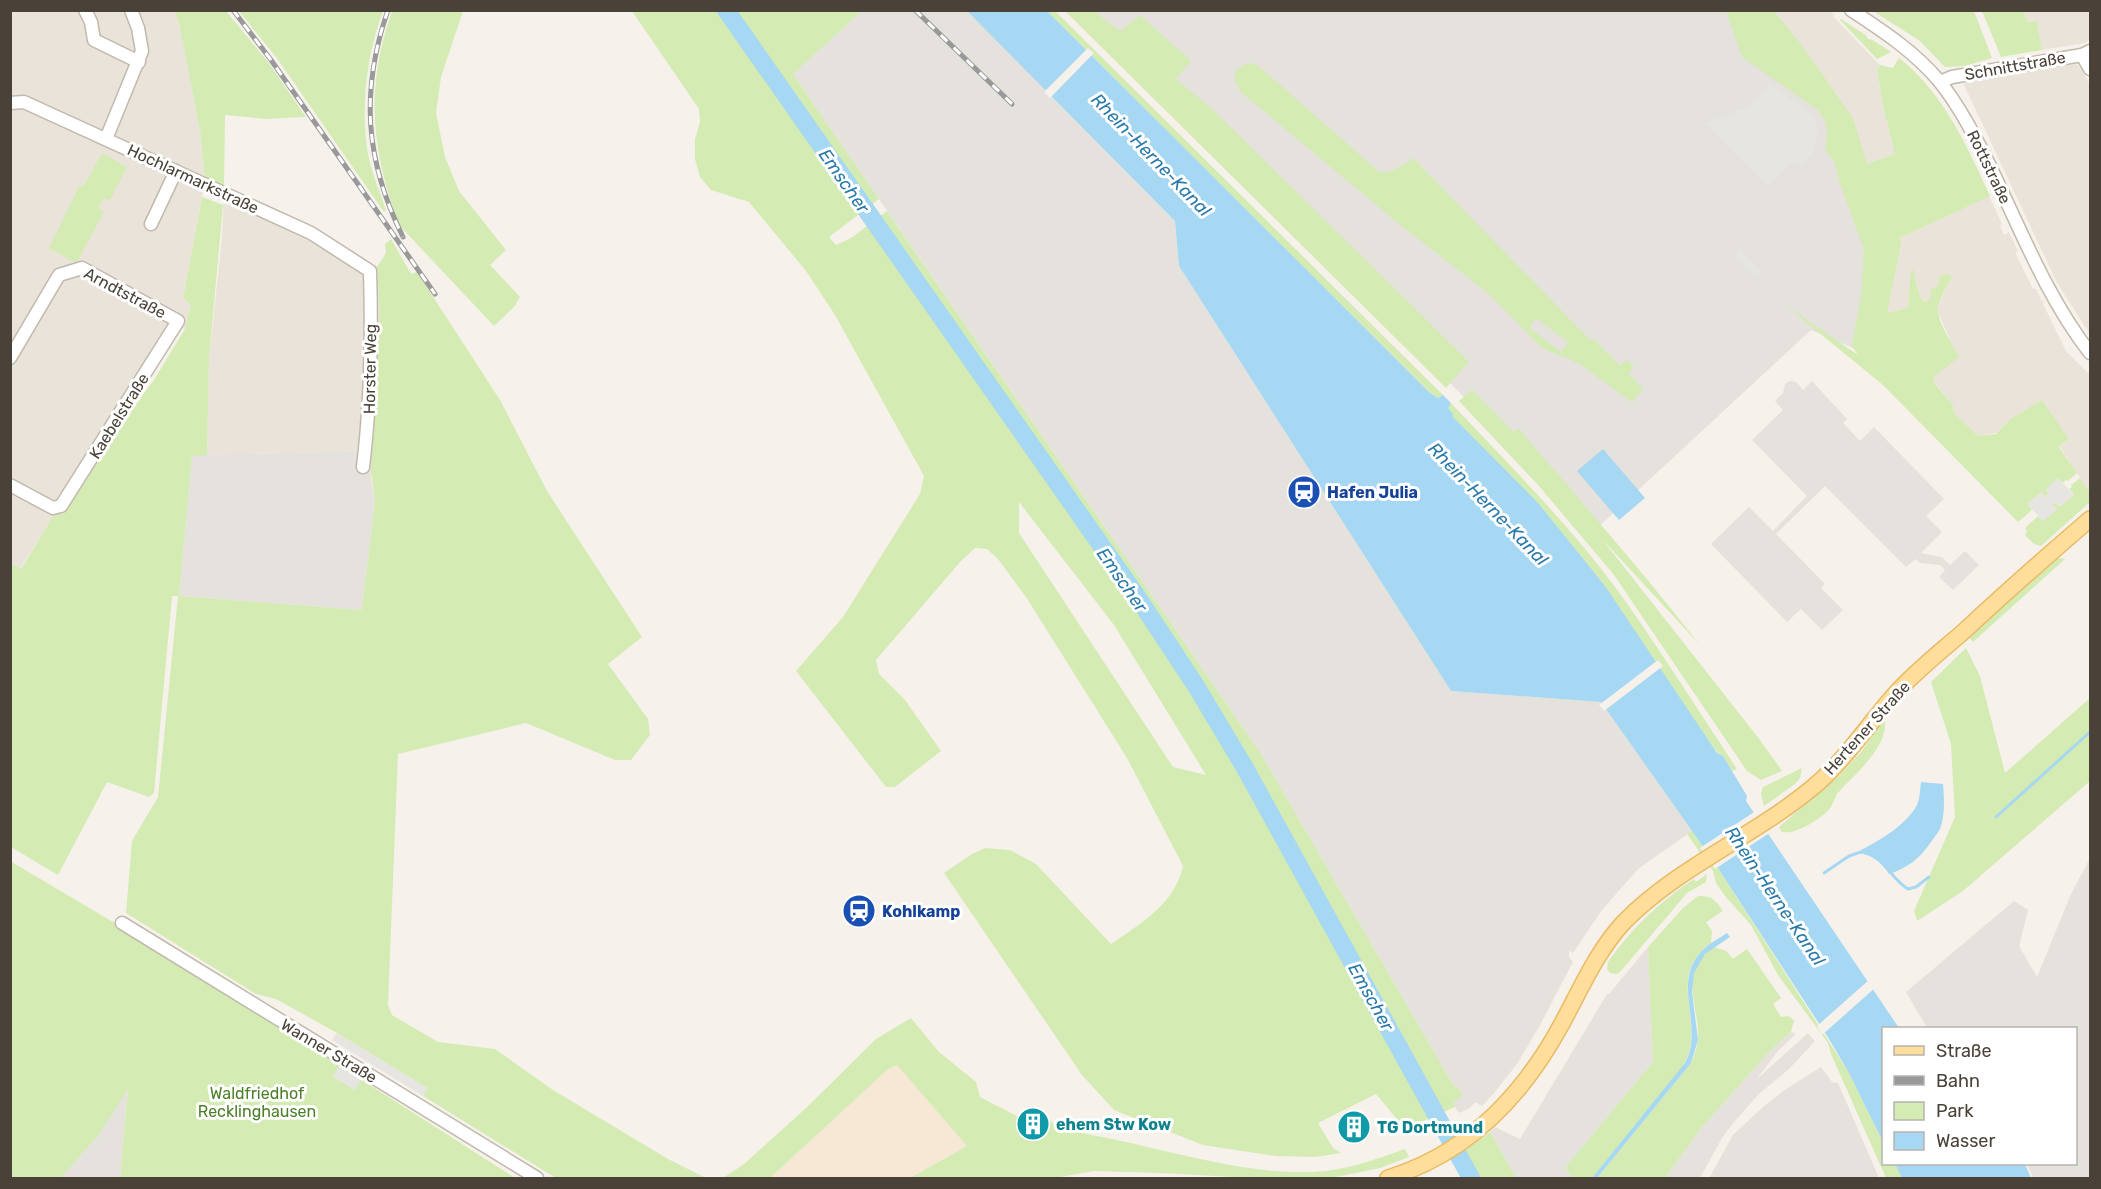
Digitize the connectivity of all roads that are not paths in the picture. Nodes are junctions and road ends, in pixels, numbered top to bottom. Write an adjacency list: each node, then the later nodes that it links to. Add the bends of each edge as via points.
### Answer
1 (86, 10): 5 (street, via 94,40)
2 (130, 10): 5 (street, via 142,43)
3 (1851, 10): 7 (street, Rottstraße, via 1909,51)
4 (2086, 53): 6 (street); 7 (street, Schnittstraße)
5 (139, 62): 9 (street)
6 (2091, 69)
7 (1940, 82): 14 (street, Rottstraße, via 1976,140 2054,298)
8 (10, 103): 9 (street, Hochlarmarkstraße, via 24,102)
9 (106, 139): 10 (street, Hochlarmarkstraße)
10 (176, 171): 11 (street); 12 (street, Hochlarmarkstraße, via 311,233)
11 (151, 224)
12 (370, 270): 16 (street, Horster Weg, via 372,362)
13 (178, 321): 15 (street, Arndtstraße, via 82,268 59,275); 17 (street, Kaebelstraße, via 63,503 53,508)
14 (2091, 352)
15 (10, 358)
16 (363, 466)
17 (10, 485)
18 (2091, 519): 21 (main road, Hertener Straße, via 1897,692 1826,776 1773,817 1659,891 1623,923 1599,955 1531,1076 1486,1124 1436,1158)
19 (122, 923): 20 (street, Wanner Straße)
20 (537, 1179)
21 (1388, 1179)

